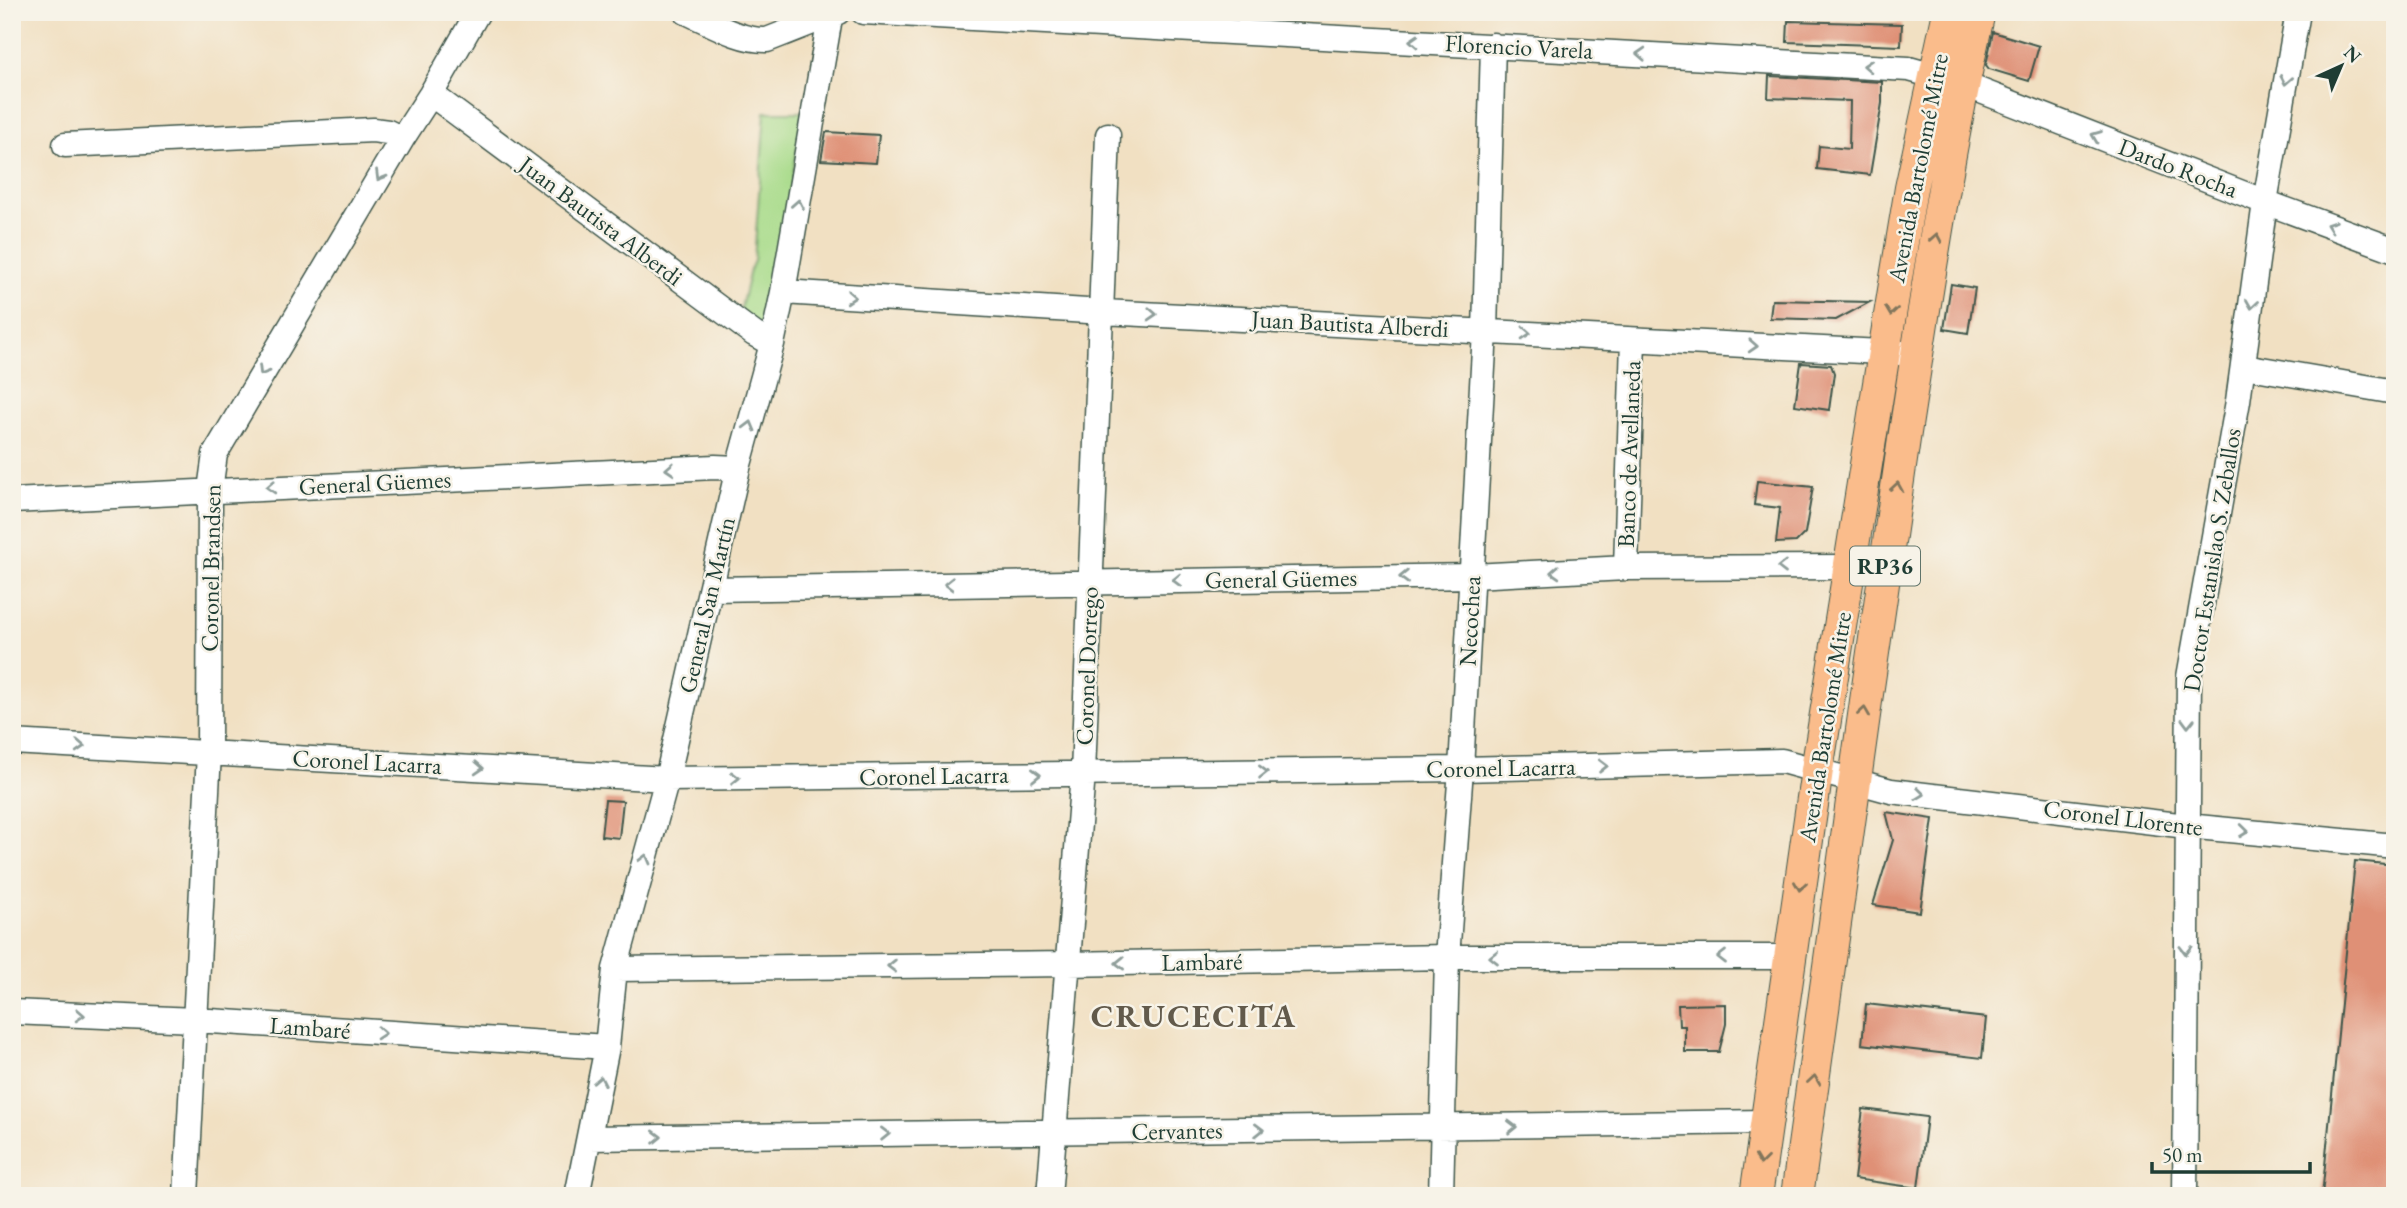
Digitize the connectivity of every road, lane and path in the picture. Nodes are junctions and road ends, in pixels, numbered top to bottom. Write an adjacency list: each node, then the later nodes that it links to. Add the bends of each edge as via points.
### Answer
1 (478, 12): 10 (street, Coronel Brandsen)
2 (686, 12): 7 (street, via 759,41)
3 (863, 12): 8 (street, Florencio Varela, one-way to 3)
4 (1949, 12): 9 (main road, Avenida Bartolomé Mitre / RP36)
5 (1979, 12): 9 (main road, Avenida Bartolomé Mitre / RP36)
6 (2298, 12): 14 (street, Doctor Estanislao S. Zeballos, one-way to 14)
7 (833, 13): 16 (street, General San Martín, one-way to 7)
8 (1493, 45): 9 (street, Florencio Varela, one-way to 8, via 1909,69); 18 (street, Necochea)
9 (1949, 80): 14 (street, Dardo Rocha, one-way to 9); 21 (main road, Avenida Bartolomé Mitre / RP36, one-way to 21, via 1911,188); 22 (main road, Avenida Bartolomé Mitre / RP36, one-way to 9)
10 (431, 94): 12 (street, Coronel Brandsen); 20 (street, Juan Bautista Alberdi)
11 (1108, 135): 17 (street, Coronel Dorrego)
12 (402, 139): 13 (street, via 373,130); 26 (street, Coronel Brandsen, one-way to 26, via 217,448)
13 (65, 145)
14 (2266, 202): 15 (street, Dardo Rocha, one-way to 14); 23 (street, Doctor Estanislao S. Zeballos, one-way to 23)
15 (2395, 250)
16 (783, 292): 17 (street, Juan Bautista Alberdi, one-way to 17); 20 (street, General San Martín)
17 (1103, 312): 18 (street, Juan Bautista Alberdi, one-way to 18); 31 (street, Coronel Dorrego)
18 (1485, 331): 19 (street, Juan Bautista Alberdi, one-way to 19); 30 (street, Necochea)
19 (1633, 340): 21 (street, Juan Bautista Alberdi, one-way to 21); 29 (street, Banco de Avellaneda)
20 (772, 344): 25 (street, General San Martín, one-way to 20)
21 (1885, 352): 22 (street, Juan Bautista Alberdi); 28 (main road, Avenida Bartolomé Mitre / RP36)
22 (1917, 354): 39 (main road, Avenida Bartolomé Mitre / RP36, one-way to 22)
23 (2244, 366): 24 (street); 40 (street, Doctor Estanislao S. Zeballos, one-way to 40, via 2189,677)
24 (2395, 392)
25 (738, 468): 26 (street, General Güemes, one-way to 26); 32 (street, General San Martín)
26 (210, 490): 27 (street, General Güemes); 34 (street, Coronel Brandsen)
27 (12, 501)
28 (1850, 567): 29 (street, General Güemes, one-way to 29); 36 (main road, Avenida Bartolomé Mitre / RP36)
29 (1626, 569): 30 (street, General Güemes, one-way to 30)
30 (1473, 576): 31 (street, General Güemes, one-way to 31); 35 (street, Necochea)
31 (1089, 582): 32 (street, General Güemes, one-way to 32); 37 (street, Coronel Dorrego)
32 (711, 589): 38 (street, General San Martín)
33 (12, 742): 34 (street, Coronel Lacarra, one-way to 34)
34 (209, 753): 38 (street, Coronel Lacarra, one-way to 38); 47 (street, Coronel Brandsen)
35 (1461, 769): 36 (street, Coronel Lacarra, one-way to 36, via 1782,761); 37 (street, Coronel Lacarra, one-way to 35); 42 (street, Necochea)
36 (1817, 770): 39 (street, Coronel Lacarra); 43 (main road, Avenida Bartolomé Mitre / RP36, one-way to 43)
37 (1083, 774): 38 (street, Coronel Lacarra, one-way to 37); 44 (street, Coronel Dorrego)
38 (667, 779): 45 (street, General San Martín, one-way to 38)
39 (1854, 779): 40 (street, Coronel Llorente, one-way to 40, via 1891,791); 58 (main road, Avenida Bartolomé Mitre / RP36, one-way to 39)
40 (2187, 826): 41 (street, Coronel Llorente, one-way to 41); 59 (street, Doctor Estanislao S. Zeballos, one-way to 59)
41 (2395, 846)
42 (1447, 957): 43 (street, Lambaré, one-way to 42); 44 (street, Lambaré, one-way to 44); 50 (street, Necochea)
43 (1790, 957): 49 (main road, Avenida Bartolomé Mitre / RP36)
44 (1067, 964): 45 (street, Lambaré, one-way to 45); 51 (street, Coronel Dorrego)
45 (615, 969): 48 (street, General San Martín)
46 (12, 1012): 47 (street, Lambaré, one-way to 47)
47 (195, 1020): 48 (street, Lambaré, one-way to 48); 54 (street, Coronel Brandsen)
48 (607, 1047): 52 (street, General San Martín, one-way to 48)
49 (1766, 1122): 50 (street, Cervantes, one-way to 49); 53 (main road, Avenida Bartolomé Mitre / RP36, one-way to 53)
50 (1444, 1128): 51 (street, Cervantes, one-way to 50); 57 (street, Necochea)
51 (1055, 1132): 52 (street, Cervantes, one-way to 51); 56 (street, Coronel Dorrego)
52 (589, 1138): 55 (street, General San Martín)
53 (1762, 1195)
54 (186, 1196)
55 (576, 1196)
56 (1049, 1196)
57 (1441, 1196)
58 (1797, 1196)
59 (2185, 1196)

